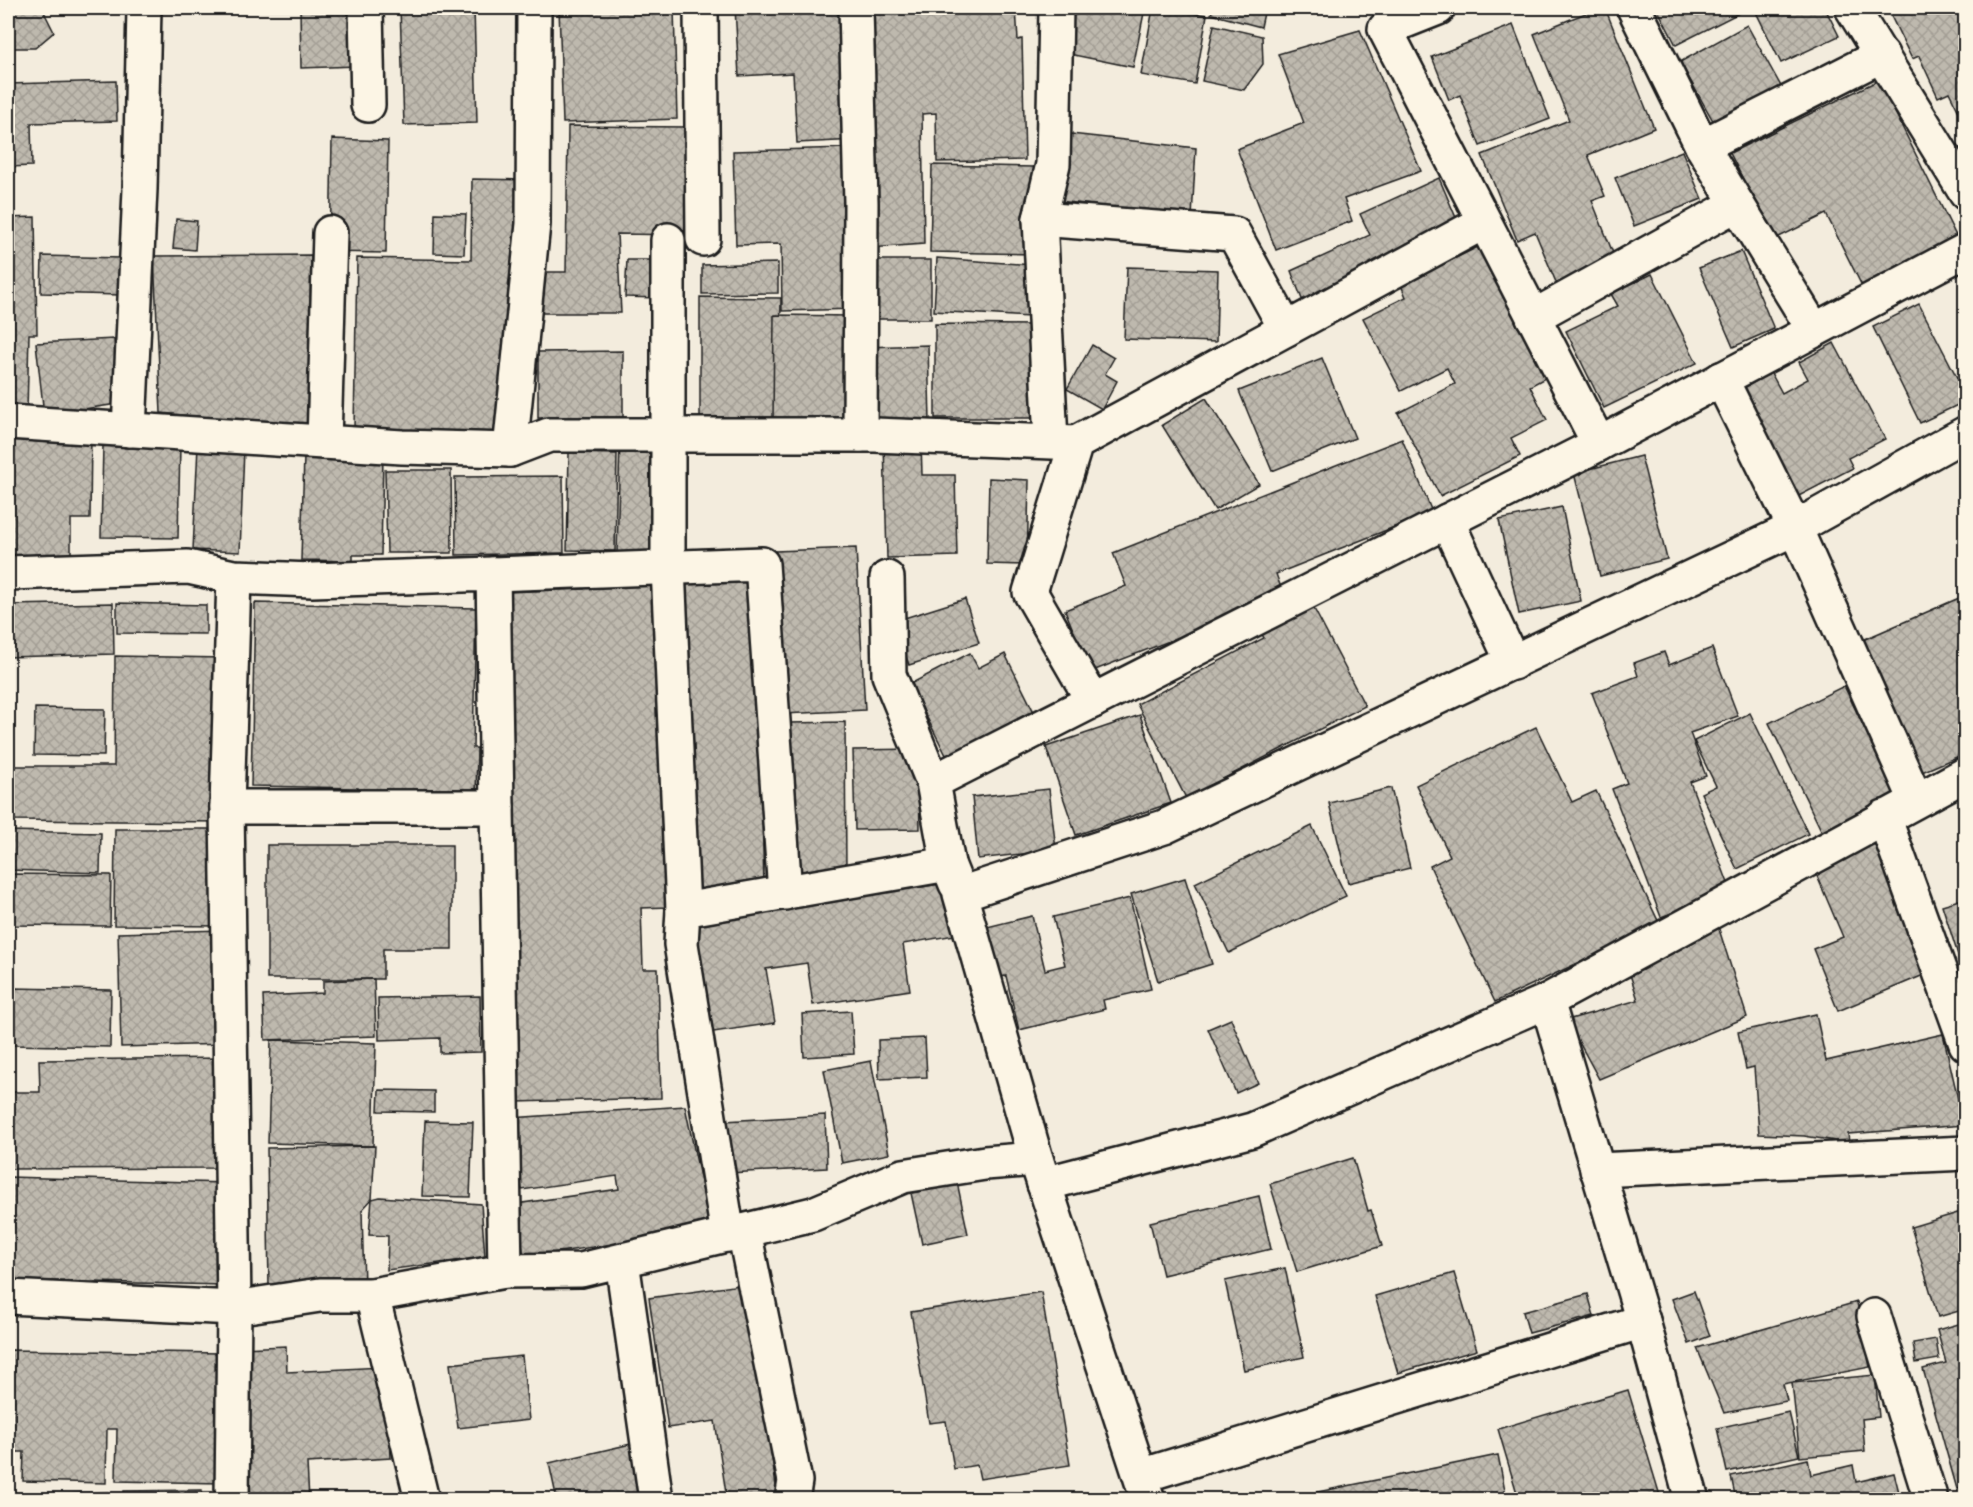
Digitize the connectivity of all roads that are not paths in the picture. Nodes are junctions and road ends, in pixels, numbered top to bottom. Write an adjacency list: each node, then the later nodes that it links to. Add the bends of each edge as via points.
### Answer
1 (144, 8): 27 (street)
2 (366, 8): 12 (street)
3 (534, 8): 34 (street, via 533,224)
4 (701, 8): 19 (street)
5 (856, 8): 30 (street, via 861,203)
6 (1056, 8): 16 (street, via 1053,164)
7 (1438, 8): 10 (street)
8 (1634, 8): 13 (street)
9 (1852, 8): 11 (street)
10 (1380, 18): 17 (street)
11 (1882, 56): 13 (street); 14 (street)
12 (368, 105)
13 (1702, 146): 15 (street)
14 (1965, 193)
15 (1737, 204): 22 (street); 24 (street)
16 (1040, 219): 23 (street, via 1234,234); 32 (street)
17 (1484, 222): 22 (street); 23 (street)
18 (330, 233): 31 (street)
19 (703, 239)
20 (668, 240): 29 (street)
21 (1965, 250): 24 (street)
22 (1533, 317): 33 (street)
23 (1286, 329): 32 (street)
24 (1814, 330): 25 (street)
25 (1721, 379): 33 (street); 36 (street)
26 (8, 422): 27 (street)
27 (129, 430): 31 (street)
28 (1965, 433): 36 (street)
29 (666, 434): 30 (street); 34 (street, via 549,435); 37 (street)
30 (860, 435): 32 (street)
31 (324, 442): 34 (street)
32 (1064, 442): 43 (street, via 1030,592)
33 (1599, 444): 35 (street)
34 (510, 450)
35 (1447, 521): 42 (street); 43 (street)
36 (1795, 528): 42 (street); 46 (street)
37 (668, 567): 39 (street); 51 (street, via 762,564); 53 (street)
38 (8, 573): 40 (street, via 188,567)
39 (493, 574): 40 (street, via 312,580); 48 (street)
40 (234, 577): 47 (street)
41 (887, 578): 45 (street, via 889,675)
42 (1513, 663): 52 (street, via 1164,827)
43 (1093, 701): 45 (street)
44 (1965, 774): 46 (street)
45 (933, 782): 50 (street)
46 (1916, 800): 49 (street)
47 (227, 807): 48 (street); 64 (street)
48 (497, 807): 61 (street)
49 (1884, 817): 54 (street); 55 (street)
50 (948, 864): 51 (street); 52 (street)
51 (785, 892): 53 (street)
52 (960, 894): 58 (street)
53 (682, 910): 59 (street, via 681,944)
54 (1547, 1001): 57 (street); 58 (street, via 1252,1130)
55 (1964, 1038)
56 (1965, 1153): 57 (street)
57 (1597, 1170): 66 (street)
58 (1040, 1172): 59 (street, via 985,1163 903,1176 813,1214); 67 (street)
59 (736, 1233): 60 (street); 71 (street, via 795,1481)
60 (622, 1260): 61 (street, via 581,1270); 70 (street)
61 (505, 1271): 62 (street)
62 (372, 1295): 64 (street, via 320,1295); 69 (street)
63 (8, 1297): 64 (street)
64 (234, 1308): 68 (street)
65 (1874, 1316): 73 (street)
66 (1643, 1321): 67 (street); 72 (street)
67 (1144, 1488)
68 (232, 1500)
69 (422, 1500)
70 (656, 1500)
71 (792, 1500)
72 (1692, 1500)
73 (1931, 1500)

